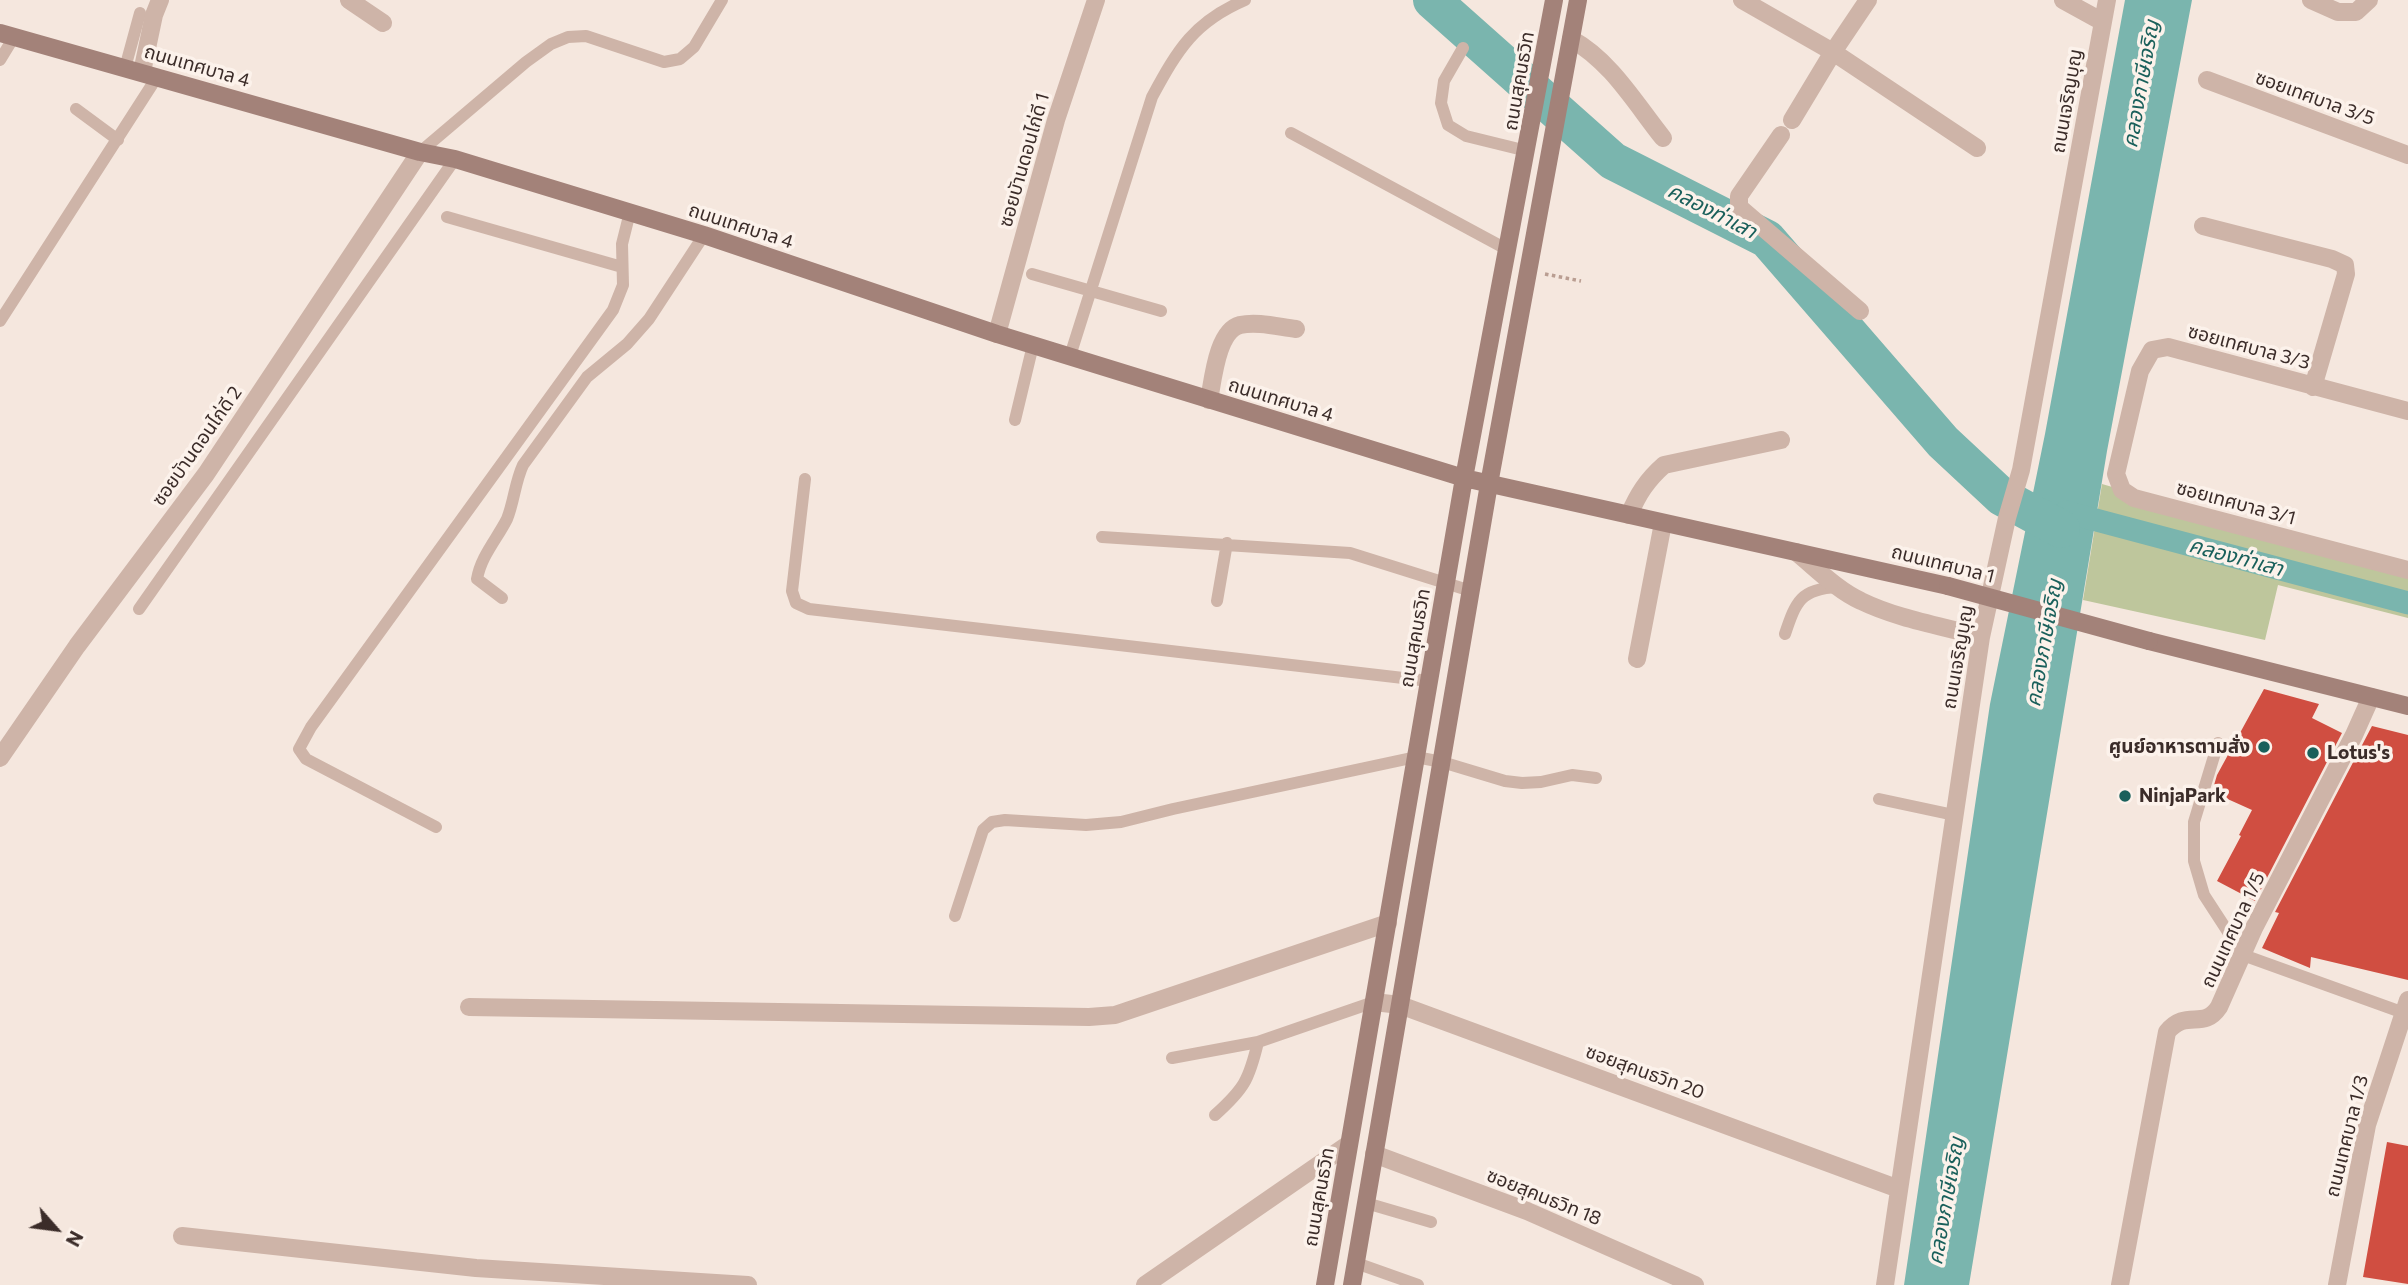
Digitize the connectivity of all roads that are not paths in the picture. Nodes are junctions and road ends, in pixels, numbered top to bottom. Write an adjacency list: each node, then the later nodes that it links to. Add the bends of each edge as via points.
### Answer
1 (160, 0): 22 (street)
2 (349, 0): 16 (street)
3 (722, 0): 30 (lane, via 694,47 680,59 664,62 586,36 551,44)
4 (1096, 0): 46 (street, ซอยบัานดอนไก่ดี 1, via 1056,120)
5 (1245, 0): 41 (lane, via 1195,31 1173,57 1153,96)
6 (1554, 0): 29 (main road, ถนนสุคนธวิท)
7 (1578, 0): 18 (main road)
8 (1742, 0): 20 (street)
9 (1868, 0): 20 (street)
10 (2063, 0): 15 (street)
11 (2107, 0): 15 (street, ถนนเจริญบุญ)
12 (2311, 0): 13 (street, via 2338,12 2356,12)
13 (2369, 0)
14 (140, 13): 22 (lane)
15 (2103, 22): 71 (street, ถนนเจริญบุญ, via 2016,488)
16 (383, 23)
17 (7, 35): 21 (lane); 22 (main road, ถนนเทศบาล 4)
18 (1572, 39): 26 (street, via 1608,66); 39 (main road)
19 (1463, 48): 29 (lane, via 1444,81 1441,103 1448,125 1466,136)
20 (1833, 52): 28 (street); 43 (street, via 1739,196 1739,207)
21 (0, 60)
22 (141, 72): 27 (lane); 30 (main road, ถนนเทศบาล 4)
23 (2207, 80): 31 (street, ซอยเทศบาล 3/5)
24 (76, 109): 27 (lane)
25 (1291, 133): 37 (lane)
26 (1663, 138)
27 (118, 140): 44 (lane)
28 (1977, 148)
29 (1527, 151): 37 (main road, ถนนสุคนธวิท)
30 (420, 152): 32 (main road, ถนนเทศบาล 4); 78 (street, ซอยบัานดอนไก่ดี 2, via 206,474)
31 (2408, 155)
32 (455, 159): 33 (main road, ถนนเทศบาล 4); 69 (lane)
33 (630, 212): 36 (main road, ถนนเทศบาล 4); 38 (lane)
34 (447, 217): 38 (lane)
35 (2203, 226): 49 (street, via 2345,265)
36 (704, 235): 46 (main road, ถนนเทศบาล 4); 67 (lane, via 649,319 587,377 523,465 508,516 477,579)
37 (1507, 258): 39 (main road); 55 (main road, ถนนสุคนธวิท)
38 (622, 267): 83 (lane, via 623,285 613,310 299,749 306,759)
39 (1529, 270): 57 (main road)
40 (1032, 274): 41 (lane)
41 (1090, 292): 42 (lane); 48 (lane)
42 (1161, 311)
43 (1860, 311)
44 (0, 321)
45 (1296, 329): 50 (street, via 1236,326 1216,360)
46 (997, 334): 47 (main road, ถนนเทศบาล 4)
47 (1033, 345): 48 (main road, ถนนเทศบาล 4); 52 (lane)
48 (1070, 356): 50 (main road, ถนนเทศบาล 4)
49 (2313, 387): 51 (street, ซอยเทศบาล 3/3); 53 (street, ซอยเทศบาล 3/3, via 2160,348 2152,350 2140,371)
50 (1209, 400): 55 (main road, ถนนเทศบาล 4)
51 (2408, 411)
52 (1015, 420)
53 (2129, 423): 63 (street, ซอยเทศบาล 3/1, via 2116,474 2122,490 2134,498)
54 (1781, 440): 58 (street, via 1664,466 1649,478)
55 (1464, 478): 57 (main road, ถนนเทศบาล 1); 64 (main road, ถนนสุคนธวิท)
56 (806, 479): 73 (lane, via 792,591 796,603 808,609)
57 (1489, 484): 58 (main road, ถนนเทศบาล 1); 66 (main road)
58 (1629, 515): 59 (main road, ถนนเทศบาล 1)
59 (1663, 523): 62 (main road, ถนนเทศบาล 1); 72 (street)
60 (1102, 537): 61 (lane)
61 (1227, 543): 64 (lane, via 1350,553); 68 (lane)
62 (1796, 552): 65 (street); 74 (main road, ถนนเทศบาล 1, bridge, via 1948,586)
63 (2408, 570)
64 (1446, 583): 66 (lane); 73 (main road, ถนนสุคนธวิท)
65 (1837, 587): 70 (lane, via 1816,588 1805,595); 71 (street, via 1877,608)
66 (1471, 591): 79 (main road)
67 (502, 598)
68 (1217, 601)
69 (139, 609)
70 (1785, 634)
71 (1981, 637): 82 (street, ถนนเจริญบุญ)
72 (1637, 659)
73 (1429, 681): 77 (main road, ถนนสุคนธวิท)
74 (2371, 697): 75 (main road, ถนนเทศบาล 1); 86 (street, ถนนเทศบาล 1/5)
75 (2408, 706)
76 (2218, 743): 86 (lane, via 2194,822 2194,861 2204,895)
77 (1416, 757): 79 (lane); 84 (lane, via 1121,822 992,822 983,830); 85 (main road, ถนนสุคนธวิท)
78 (0, 758)
79 (1442, 762): 80 (lane, via 1522,783 1572,775); 88 (main road)
80 (1596, 778)
81 (1879, 799): 82 (lane)
82 (1954, 815): 96 (street, ถนนเจริญบุญ)
83 (436, 827)
84 (955, 916)
85 (1388, 923): 87 (main road, ถนนสุคนธวิท); 90 (street, via 1115,1015)
86 (2243, 955): 89 (lane); 108 (street, ถนนเทศบาล 1/5, via 2213,1017 2188,1018 2167,1032)
87 (1374, 1002): 88 (street, ซอยสุคนธวิท 20); 91 (lane); 94 (main road, ถนนสุคนธวิท)
88 (1400, 1005): 95 (main road); 96 (street, ซอยสุคนธวิท 20)
89 (2406, 1006): 109 (street, ถนนเทศบาล 1/3, via 2367,1125)
90 (470, 1007)
91 (1258, 1042): 92 (lane); 93 (lane, via 1247,1082)
92 (1172, 1058)
93 (1215, 1115)
94 (1349, 1144): 102 (street); 103 (main road, ถนนสุคนธวิท)
95 (1374, 1154): 97 (main road); 106 (street, ซอยสุคนธวิท 18, via 1527,1211)
96 (1899, 1189): 107 (street, ถนนเจริญบุญ)
97 (1366, 1203): 98 (lane); 100 (main road)
98 (1431, 1222)
99 (182, 1237): 101 (street, via 476,1268)
100 (1356, 1263): 104 (main road); 105 (lane)
101 (748, 1285)
102 (1145, 1285)
103 (1325, 1285)
104 (1352, 1285)
105 (1418, 1285)
106 (1695, 1285)
107 (1885, 1285)
108 (2120, 1285)
109 (2337, 1285)

